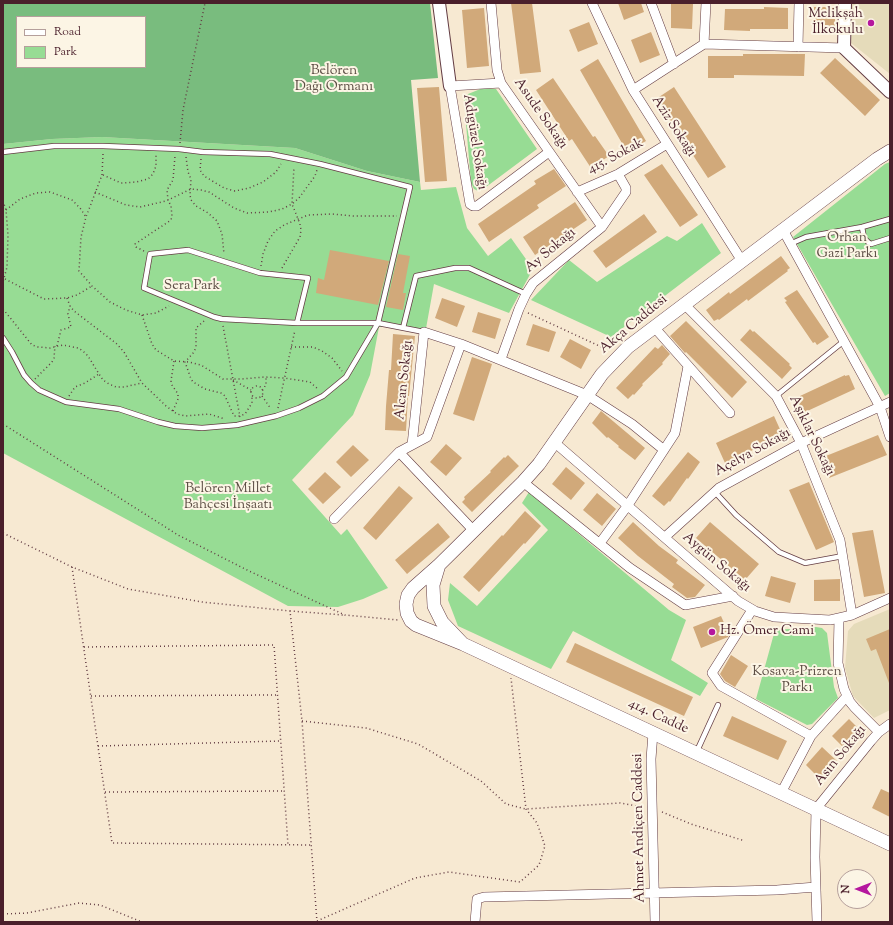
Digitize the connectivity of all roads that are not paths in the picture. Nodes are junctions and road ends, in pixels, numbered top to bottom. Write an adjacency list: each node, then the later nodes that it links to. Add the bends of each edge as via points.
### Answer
1 (439, 3): 13 (street)
2 (491, 3): 12 (street, Asude Sokağı, via 497,70)
3 (592, 3): 14 (street, Aziz Sokağı)
4 (651, 3): 11 (street)
5 (706, 3): 8 (street)
6 (799, 3): 9 (street)
7 (845, 3): 10 (street)
8 (704, 44): 9 (street); 11 (street)
9 (798, 47): 10 (street)
10 (844, 48): 15 (street)
11 (674, 64): 14 (street)
12 (501, 83): 13 (street, Adıgüzel Sokağı); 19 (street, Asude Sokağı)
13 (450, 86): 19 (street, Adıgüzel Sokağı, via 472,206 477,206)
14 (633, 90): 16 (street, Aziz Sokağı)
15 (890, 92)
16 (667, 144): 20 (street, 415. Sokak); 28 (street, Aziz Sokağı)
17 (890, 151): 25 (main road, Akça Caddesi)
18 (3, 152): 32 (lane, via 54,146 103,146 270,154 410,187)
19 (549, 152): 21 (street, Asude Sokağı)
20 (618, 174): 21 (street, 415. Sokak); 23 (street, Ay Sokağı, via 627,190)
21 (577, 192): 23 (street, Asude Sokağı)
22 (890, 219): 24 (lane)
23 (602, 227): 29 (street, Ay Sokağı, via 539,277)
24 (862, 227): 26 (lane, via 864,238 871,244); 27 (lane, via 806,237)
25 (783, 230): 27 (street); 28 (main road, Akça Caddesi)
26 (890, 238)
27 (790, 244): 37 (street)
28 (742, 260): 30 (main road, Akça Caddesi)
29 (526, 294): 34 (lane, via 469,268 416,276); 39 (street, Ay Sokağı)
30 (684, 304): 33 (main road, Akça Caddesi); 42 (street, Aşıklar Sokağı)
31 (297, 323): 31 (lane, via 308,278 260,273 188,250 150,254 144,288 222,319); 32 (lane)
32 (378, 323): 34 (lane); 36 (lane, via 346,377 324,396 276,416 240,424 202,428 175,426 119,410 66,402 39,390 24,375)
33 (654, 327): 40 (street); 41 (main road, Akça Caddesi, via 619,355)
34 (403, 328): 35 (lane)
35 (424, 332): 38 (street, Alcan Sokağı); 49 (street, Alcan Sokağı)
36 (3, 338)
37 (844, 341): 42 (lane); 44 (street)
38 (461, 344): 39 (street, Alcan Sokağı); 49 (street, via 427,436)
39 (501, 359): 41 (street, Alcan Sokağı)
40 (688, 366): 45 (street); 50 (street, via 674,433)
41 (587, 395): 47 (main road, Akça Caddesi); 50 (street, Alcan Sokağı, via 632,424)
42 (776, 396): 48 (street, Aşıklar Sokağı)
43 (890, 402): 44 (street, Açelya Sokağı)
44 (880, 407): 46 (street); 48 (street, Açelya Sokağı)
45 (730, 413)
46 (890, 437)
47 (554, 442): 52 (main road, Akça Caddesi); 54 (street, Aygün Sokağı)
48 (801, 442): 53 (street, Açelya Sokağı); 59 (street, Aşıklar Sokağı, via 840,540)
49 (412, 445): 51 (street)
50 (664, 450): 54 (street)
51 (399, 452): 55 (street); 56 (street)
52 (523, 482): 56 (main road, Akça Caddesi); 58 (street)
53 (714, 491): 57 (street, Açelya Sokağı); 59 (lane, via 736,515 779,552 805,563)
54 (628, 505): 57 (street, Aygün Sokağı); 58 (street)
55 (334, 519)
56 (474, 531): 60 (main road, Akça Caddesi)
57 (665, 537): 61 (street, Aygün Sokağı)
58 (600, 543): 61 (street, via 630,568 685,605)
59 (843, 556): 64 (street, Aşıklar Sokağı)
60 (439, 565): 66 (main road, Akça Caddesi, via 408,595 406,608); 67 (main road, Akça Caddesi, via 433,585 434,606 442,622)
61 (733, 596): 63 (street, Aygün Sokağı)
62 (890, 598): 64 (street, Aygün Sokağı)
63 (752, 610): 65 (street, Aygün Sokağı, via 774,617 819,620); 73 (street, via 712,673 721,686)
64 (852, 615): 65 (street, Aygün Sokağı)
65 (839, 618): 68 (street, via 838,662)
66 (411, 621): 67 (main road, 414. Cadde, via 424,629)
67 (463, 644): 72 (main road, 414. Cadde)
68 (847, 696): 71 (street, via 858,712); 73 (street)
69 (718, 705): 74 (lane)
70 (890, 724): 71 (street, Asın Sokağı)
71 (879, 732): 76 (street, Asın Sokağı)
72 (653, 733): 74 (main road, 414. Cadde); 79 (street, Ahmet Andiçen Caddesi, via 651,759)
73 (811, 736): 75 (street)
74 (696, 753): 75 (main road, 414. Cadde)
75 (781, 793): 76 (main road, 414. Cadde)
76 (816, 809): 77 (main road, 414. Cadde); 78 (street)
77 (890, 844)
78 (816, 887): 79 (street); 82 (street)
79 (655, 892): 80 (street, via 484,897 477,899); 81 (street, Ahmet Andiçen Caddesi)
80 (475, 922)
81 (655, 922)
82 (817, 922)

